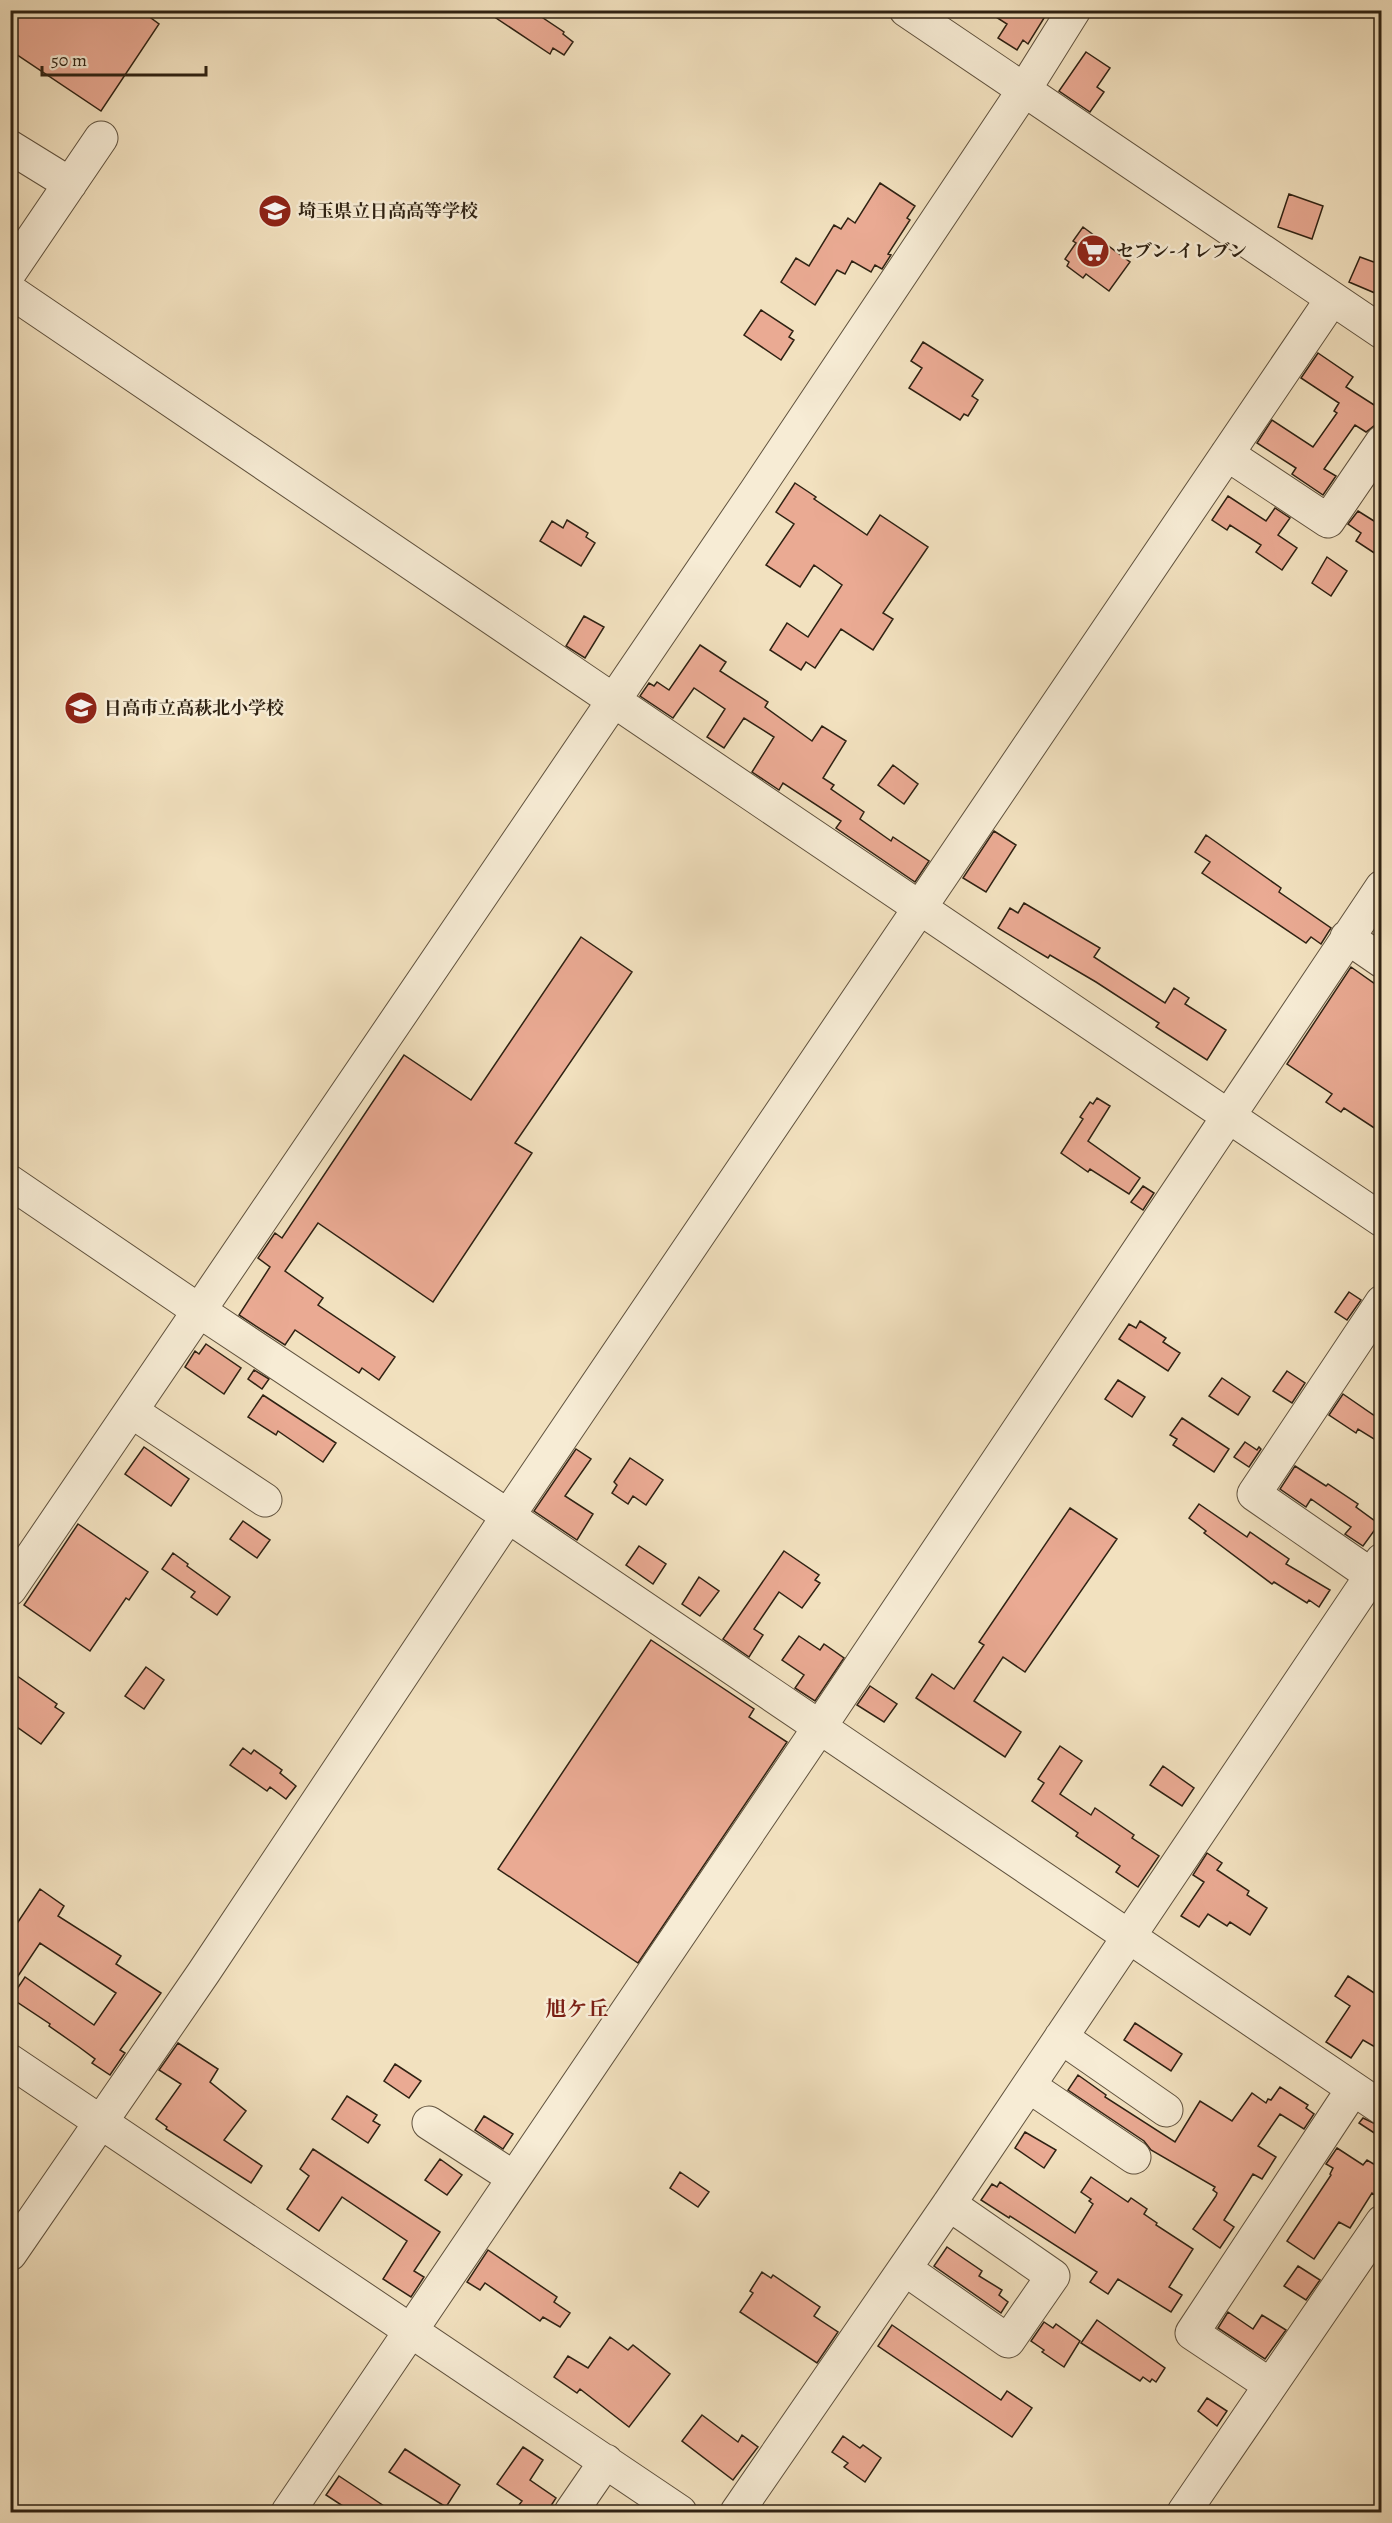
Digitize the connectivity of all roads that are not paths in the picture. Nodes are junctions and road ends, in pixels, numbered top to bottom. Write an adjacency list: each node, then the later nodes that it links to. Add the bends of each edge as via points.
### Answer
1 (906, 10): 3 (street)
2 (1074, 10): 3 (street)
3 (1024, 90): 9 (street); 13 (street)
4 (101, 138): 6 (street)
5 (10, 147): 6 (street)
6 (70, 184): 7 (street)
7 (10, 272)
8 (10, 291): 13 (street)
9 (1332, 299): 10 (street); 12 (street)
10 (1382, 333)
11 (1382, 442): 12 (street, via 1328,520)
12 (1227, 454): 15 (street)
13 (614, 702): 15 (street); 22 (street)
14 (1382, 887): 16 (street)
15 (921, 907): 18 (street); 25 (street)
16 (1347, 937): 17 (street); 18 (street)
17 (1382, 961)
18 (1227, 1116): 20 (street); 28 (street)
19 (10, 1182): 22 (street)
20 (1382, 1220)
21 (1382, 1302): 26 (street, via 1254,1494)
22 (198, 1310): 23 (street); 25 (street)
23 (131, 1411): 24 (street); 27 (street)
24 (265, 1500)
25 (508, 1516): 28 (street); 36 (street)
26 (1376, 1568): 29 (street)
27 (10, 1589)
28 (819, 1728): 29 (street); 39 (street)
29 (1128, 1936): 30 (street); 33 (street)
30 (1061, 2037): 32 (street); 35 (street)
31 (10, 2061): 36 (street)
32 (1029, 2086): 38 (street); 40 (street)
33 (1353, 2089): 34 (street); 45 (street, via 1192,2333)
34 (1382, 2108)
35 (1166, 2110)
36 (102, 2122): 42 (street); 44 (street)
37 (429, 2122): 39 (street)
38 (1134, 2157)
39 (514, 2178): 44 (street)
40 (949, 2204): 43 (street); 43 (street, via 1053,2276 1008,2341)
41 (1382, 2222): 45 (street)
42 (10, 2254)
43 (905, 2269): 50 (street)
44 (410, 2331): 46 (street); 47 (street)
45 (1270, 2385): 51 (street)
46 (606, 2461): 48 (street); 49 (street)
47 (292, 2511)
48 (571, 2512)
49 (680, 2512)
50 (737, 2512)
51 (1184, 2512)

